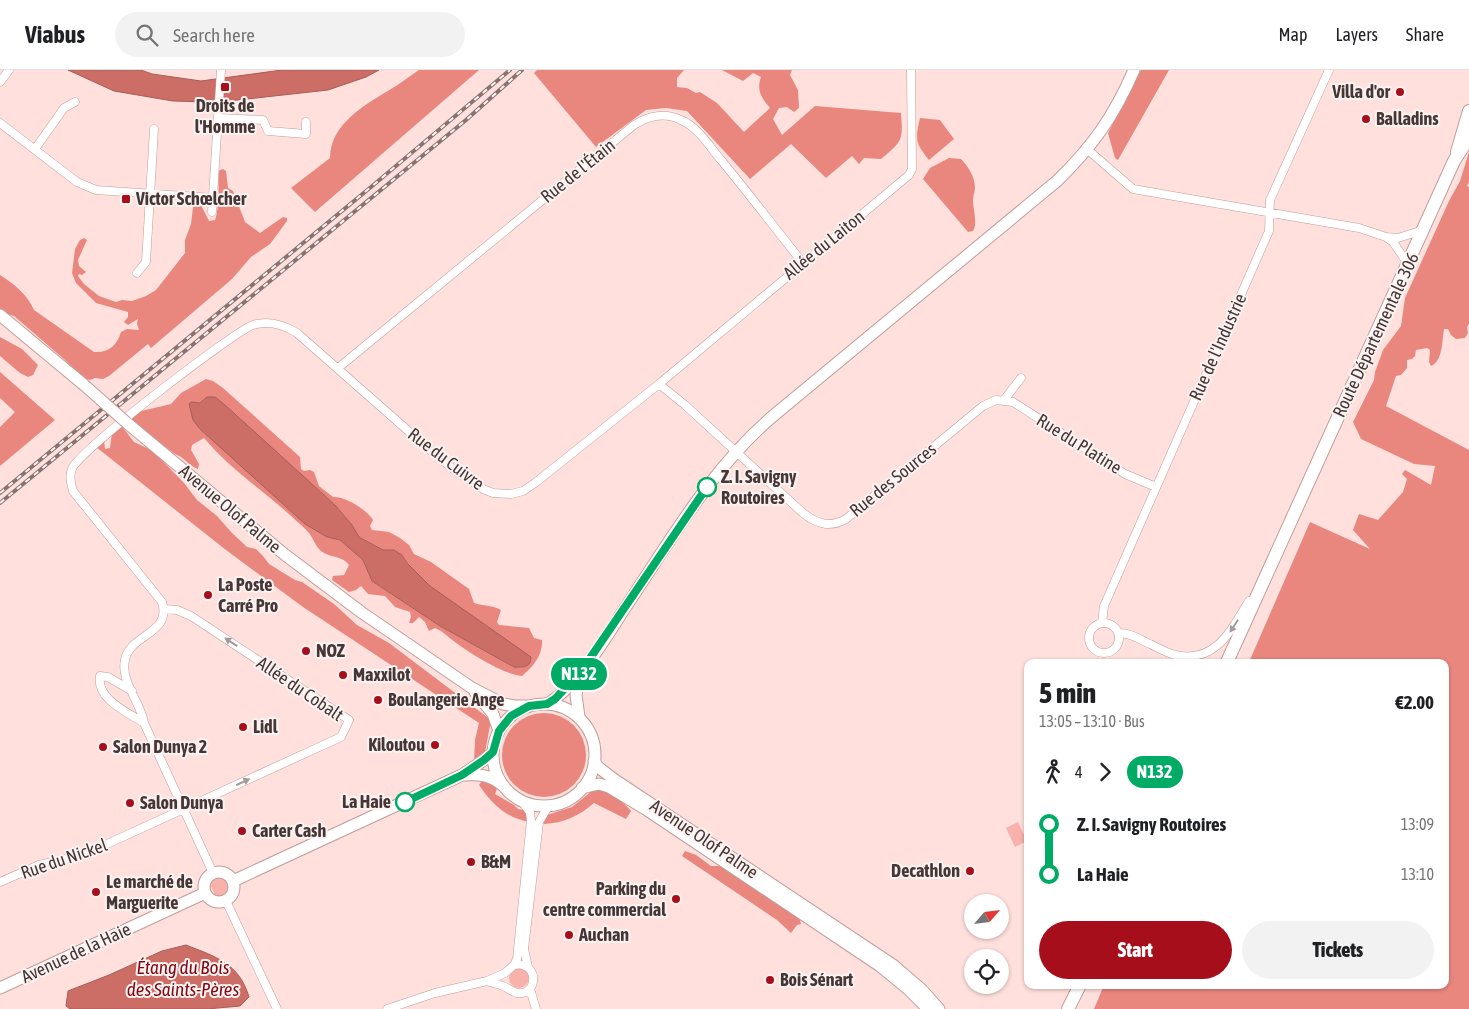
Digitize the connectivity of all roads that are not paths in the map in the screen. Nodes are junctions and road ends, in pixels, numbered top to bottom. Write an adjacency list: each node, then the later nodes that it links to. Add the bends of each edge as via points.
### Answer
1 (9, 70): 6 (street)
2 (221, 70): 9 (street)
3 (911, 70): 23 (street, Allée du Laiton, via 912,169 909,175)
4 (1134, 70): 15 (main road, via 1113,114)
5 (1328, 70): 20 (street, Rue de l'Industrie, via 1270,200)
6 (0, 82)
7 (75, 102): 14 (street, via 64,108)
8 (1469, 111): 16 (main road)
9 (219, 118): 10 (street, via 263,120 268,131 306,134); 18 (street)
10 (306, 122)
11 (0, 123): 14 (street)
12 (154, 129): 17 (street)
13 (1469, 138): 16 (main road, Route Départementale 306)
14 (35, 149): 17 (street, via 85,186 96,190)
15 (1088, 150): 20 (street, via 1133,189); 31 (main road, via 1057,181 772,416)
16 (1454, 161): 21 (main road, Route Départementale 306)
17 (150, 193): 18 (street); 25 (street, via 146,262)
18 (214, 198): 19 (street)
19 (212, 212)
20 (1270, 213): 22 (street, via 1359,228); 32 (street, Rue de l'Industrie, via 1269,231)
21 (1425, 229): 22 (street, via 1398,238); 24 (main road, Route Départementale 306)
22 (1386, 237): 24 (street)
23 (802, 262): 27 (street, Rue de l'Étain, via 692,126 675,117 649,118 634,125); 29 (street, Allée du Laiton)
24 (1408, 264): 33 (main road, Route Départementale 306)
25 (137, 273)
26 (0, 315): 39 (main road, Avenue Olof Palme, bridge, via 306,571)
27 (338, 368): 29 (street, Rue du Cuivre, via 457,472 483,489 503,494 517,493 535,483); 34 (street, Rue du Cuivre, via 288,327 272,323 251,326 199,361 77,460 70,481 73,491 156,594)
28 (1022, 378): 30 (street)
29 (658, 384): 31 (street, Rue des Sources)
30 (1004, 400): 31 (street, Rue des Sources, via 983,406 846,519 832,524 811,520); 32 (street, Rue du Platine, via 1125,474)
31 (735, 452): 38 (main road, via 704,490)
32 (1156, 487): 35 (street, Rue de l'Industrie, via 1104,606)
33 (1269, 570): 36 (street, one-way to 36, via 1230,632 1206,653 1195,656 1173,654 1133,636); 37 (main road)
34 (164, 609): 40 (street, via 160,624 126,656 124,671); 53 (street, Allée du Cobalt, one-way to 34, via 340,737 348,720 191,616)
35 (1102, 623): 36 (street, via 1109,624); 36 (street, via 1091,631 1089,637 1094,650 1100,653 1112,651 1117,646)
36 (1118, 633)
37 (1228, 659)
38 (582, 670): 41 (main road); 43 (main road, via 576,687)
39 (472, 688): 42 (main road, Avenue Olof Palme, via 503,704); 45 (main road, Avenue Olof Palme, via 493,714)
40 (132, 691): 44 (street); 44 (street, via 100,676 99,686 106,696)
41 (547, 704): 42 (main road); 43 (main road, via 564,708)
42 (529, 706): 45 (main road, via 511,716)
43 (579, 718): 47 (main road, via 592,737)
44 (144, 723): 53 (street)
45 (499, 731): 46 (main road)
46 (493, 752): 48 (main road); 50 (main road, via 496,772)
47 (594, 761): 49 (main road); 59 (main road, Avenue Olof Palme, via 615,780)
48 (462, 775): 50 (main road, via 484,775); 55 (main road)
49 (582, 788): 52 (main road, via 570,798); 59 (main road, Avenue Olof Palme, via 599,784 609,787)
50 (507, 789): 51 (main road)
51 (520, 799): 52 (main road); 60 (street, via 530,812 531,821)
52 (549, 805): 61 (street, via 539,822 524,949)
53 (182, 810): 54 (street); 56 (street, Rue du Nickel, via 83,855 39,865)
54 (213, 873): 55 (main road, via 225,873); 57 (main road, via 205,882)
55 (233, 881): 58 (main road, via 234,892)
56 (0, 882)
57 (206, 893): 58 (main road, via 214,901); 64 (main road, Avenue de la Haie)
58 (226, 901): 69 (street)
59 (814, 917): 72 (main road, via 893,976); 73 (main road, via 893,965)
60 (514, 965): 61 (street); 62 (street)
61 (528, 967): 66 (street, via 534,979)
62 (505, 973): 63 (street); 65 (street)
63 (487, 981): 65 (street); 70 (street)
64 (0, 988)
65 (507, 988): 66 (street, via 516,994)
66 (530, 989): 71 (street)
67 (1078, 989): 74 (main road)
68 (1086, 989): 75 (main road)
69 (277, 1009)
70 (387, 1009)
71 (536, 1009)
72 (928, 1009)
73 (940, 1009)
74 (1068, 1009)
75 (1077, 1009)

